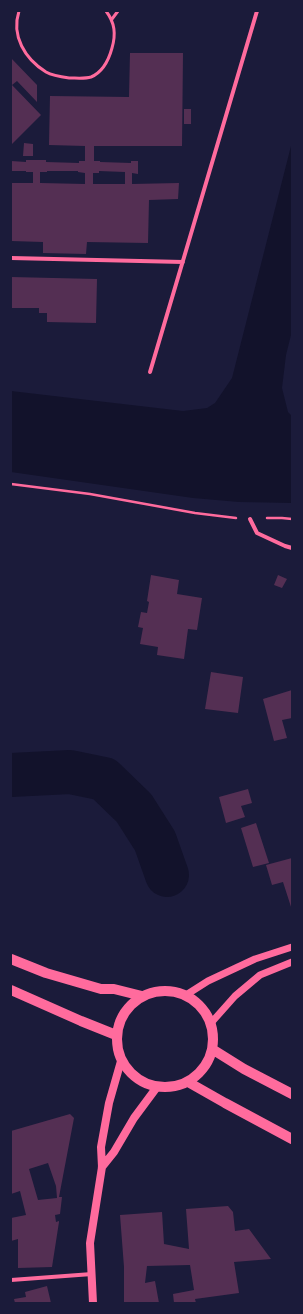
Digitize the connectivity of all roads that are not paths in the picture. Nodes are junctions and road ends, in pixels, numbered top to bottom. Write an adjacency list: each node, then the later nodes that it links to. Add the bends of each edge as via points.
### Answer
1 (19, 11): 5 (lane, via 16,19 20,45 32,61 47,73 76,78 91,77 109,59 115,35)
2 (106, 11): 5 (lane)
3 (118, 11): 5 (lane)
4 (257, 11): 7 (street)
5 (112, 19)
6 (11, 258): 7 (street)
7 (183, 262): 8 (street)
8 (150, 372)
9 (250, 519): 10 (street, via 257,533)
10 (292, 548)
11 (292, 947): 15 (street, via 248,962 208,981)
12 (11, 959): 16 (main road, via 52,975 101,989 114,989)
13 (292, 962): 17 (street, via 260,975 235,996)
14 (11, 990): 18 (main road)
15 (186, 995): 16 (main road, via 171,990 156,991); 17 (main road, via 201,1006)
16 (142, 996): 18 (main road, via 129,1006 120,1019)
17 (211, 1023): 19 (main road)
18 (116, 1035): 20 (main road)
19 (212, 1049): 21 (main road, via 204,1068); 23 (main road)
20 (121, 1061): 22 (main road, via 136,1078); 25 (main road, via 102,1139)
21 (188, 1082): 22 (main road, via 168,1088); 24 (main road)
22 (157, 1087): 25 (main road)
23 (292, 1094)
24 (292, 1139)
25 (102, 1167): 26 (main road, via 90,1243)
26 (92, 1274): 27 (street); 28 (main road)
27 (11, 1280)
28 (93, 1303)

